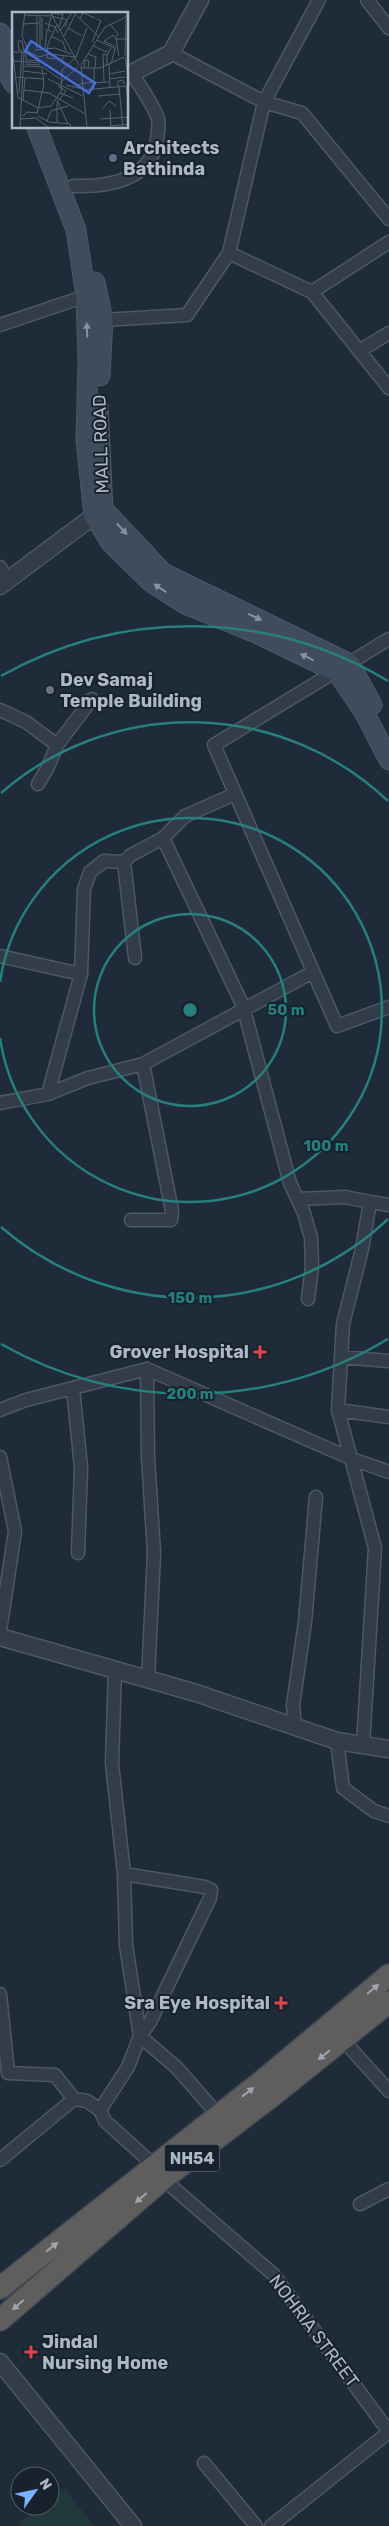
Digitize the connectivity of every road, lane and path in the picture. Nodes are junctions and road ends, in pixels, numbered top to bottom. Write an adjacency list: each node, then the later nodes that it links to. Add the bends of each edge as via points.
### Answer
1 (200, 0): 7 (street)
2 (319, 0): 11 (street)
3 (367, 0): 4 (street)
4 (389, 28)
5 (0, 33): 6 (main road)
6 (12, 52)
7 (171, 53): 9 (street); 11 (street)
8 (0, 60): 10 (main road)
9 (130, 74): 14 (street, via 158,117 155,152 142,168 123,180 100,187)
10 (12, 81)
11 (264, 102): 15 (street, via 302,112); 17 (street)
12 (37, 129): 19 (main road, via 76,230)
13 (51, 129): 14 (main road, MALL ROAD)
14 (72, 186): 19 (main road, MALL ROAD, via 87,235)
15 (389, 219)
16 (389, 242): 18 (street)
17 (229, 253): 18 (street); 20 (street, via 187,315)
18 (312, 292): 23 (street)
19 (91, 294): 20 (main road, MALL ROAD); 21 (street); 25 (main road, one-way to 19, via 86,440)
20 (103, 320): 25 (main road, MALL ROAD, via 98,413)
21 (0, 325)
22 (389, 333): 23 (street)
23 (361, 350): 24 (street)
24 (389, 388)
25 (99, 513): 26 (street); 28 (main road, MALL ROAD, via 163,573)
26 (2, 578)
27 (389, 639): 28 (street)
28 (343, 668): 31 (main road); 33 (main road); 35 (street, via 214,745)
29 (92, 699): 32 (street)
30 (0, 710): 32 (street, via 26,722)
31 (389, 736)
32 (57, 745): 34 (street)
33 (389, 760)
34 (38, 784)
35 (235, 794): 36 (street, via 185,816); 40 (street)
36 (163, 838): 37 (street, via 131,854); 43 (street)
37 (124, 862): 39 (street); 41 (street, via 104,861 90,872 84,890)
38 (0, 956): 41 (street)
39 (135, 958)
40 (313, 972): 42 (street, via 337,1026); 43 (street)
41 (81, 974): 45 (street)
42 (389, 1007)
43 (244, 1009): 44 (street); 47 (street, via 290,1183)
44 (143, 1064): 45 (street, via 88,1078); 50 (street, via 172,1211 170,1220)
45 (48, 1094): 46 (street)
46 (0, 1103)
47 (298, 1199): 48 (street, via 345,1197); 51 (street, via 311,1238)
48 (370, 1202): 49 (street); 52 (street, via 343,1324)
49 (389, 1204)
50 (131, 1220)
51 (308, 1299)
52 (341, 1357): 53 (street); 57 (street)
53 (389, 1361)
54 (147, 1369): 55 (street); 60 (street); 67 (street, via 154,1553)
55 (73, 1388): 56 (street); 63 (street, via 81,1468)
56 (0, 1410)
57 (338, 1410): 58 (street); 60 (street)
58 (389, 1417)
59 (0, 1457): 64 (street, via 15,1530)
60 (352, 1459): 61 (street); 70 (street, via 375,1548)
61 (389, 1472)
62 (316, 1497): 68 (street, via 305,1622 293,1705)
63 (78, 1553)
64 (0, 1632)
65 (0, 1637): 66 (street)
66 (115, 1670): 67 (street); 73 (street, via 112,1763)
67 (148, 1679): 68 (street)
68 (295, 1726): 69 (street)
69 (337, 1741): 70 (street); 72 (street, via 343,1788 374,1811)
70 (363, 1745): 71 (street)
71 (389, 1749)
72 (389, 1816)
73 (124, 1874): 77 (street, via 126,1945); 77 (street, via 211,1890 150,2022)
74 (389, 1976): 82 (highway, NH54, one-way to 74)
75 (0, 1994): 80 (street, via 8,2072 55,2075)
76 (389, 2002): 78 (highway, NH54)
77 (140, 2036): 81 (street, via 128,2067); 82 (street, via 177,2068)
78 (343, 2040): 79 (street); 84 (highway, NH54, one-way to 84)
79 (388, 2086)
80 (74, 2099): 81 (street, via 87,2101); 83 (street)
81 (100, 2110): 84 (street, NOHRIA STREET, via 105,2121)
82 (219, 2116): 84 (highway, NH54)
83 (0, 2160)
84 (160, 2172): 87 (highway, NH54, one-way to 84); 88 (highway, NH54, one-way to 88); 90 (street, NOHRIA STREET, via 273,2274)
85 (389, 2189): 86 (street)
86 (360, 2204)
87 (3, 2281)
88 (0, 2320)
89 (0, 2362): 93 (street)
90 (389, 2432): 92 (street)
91 (204, 2464): 94 (street)
92 (285, 2522): 95 (street)
93 (133, 2526)
94 (256, 2526)
95 (271, 2526)

